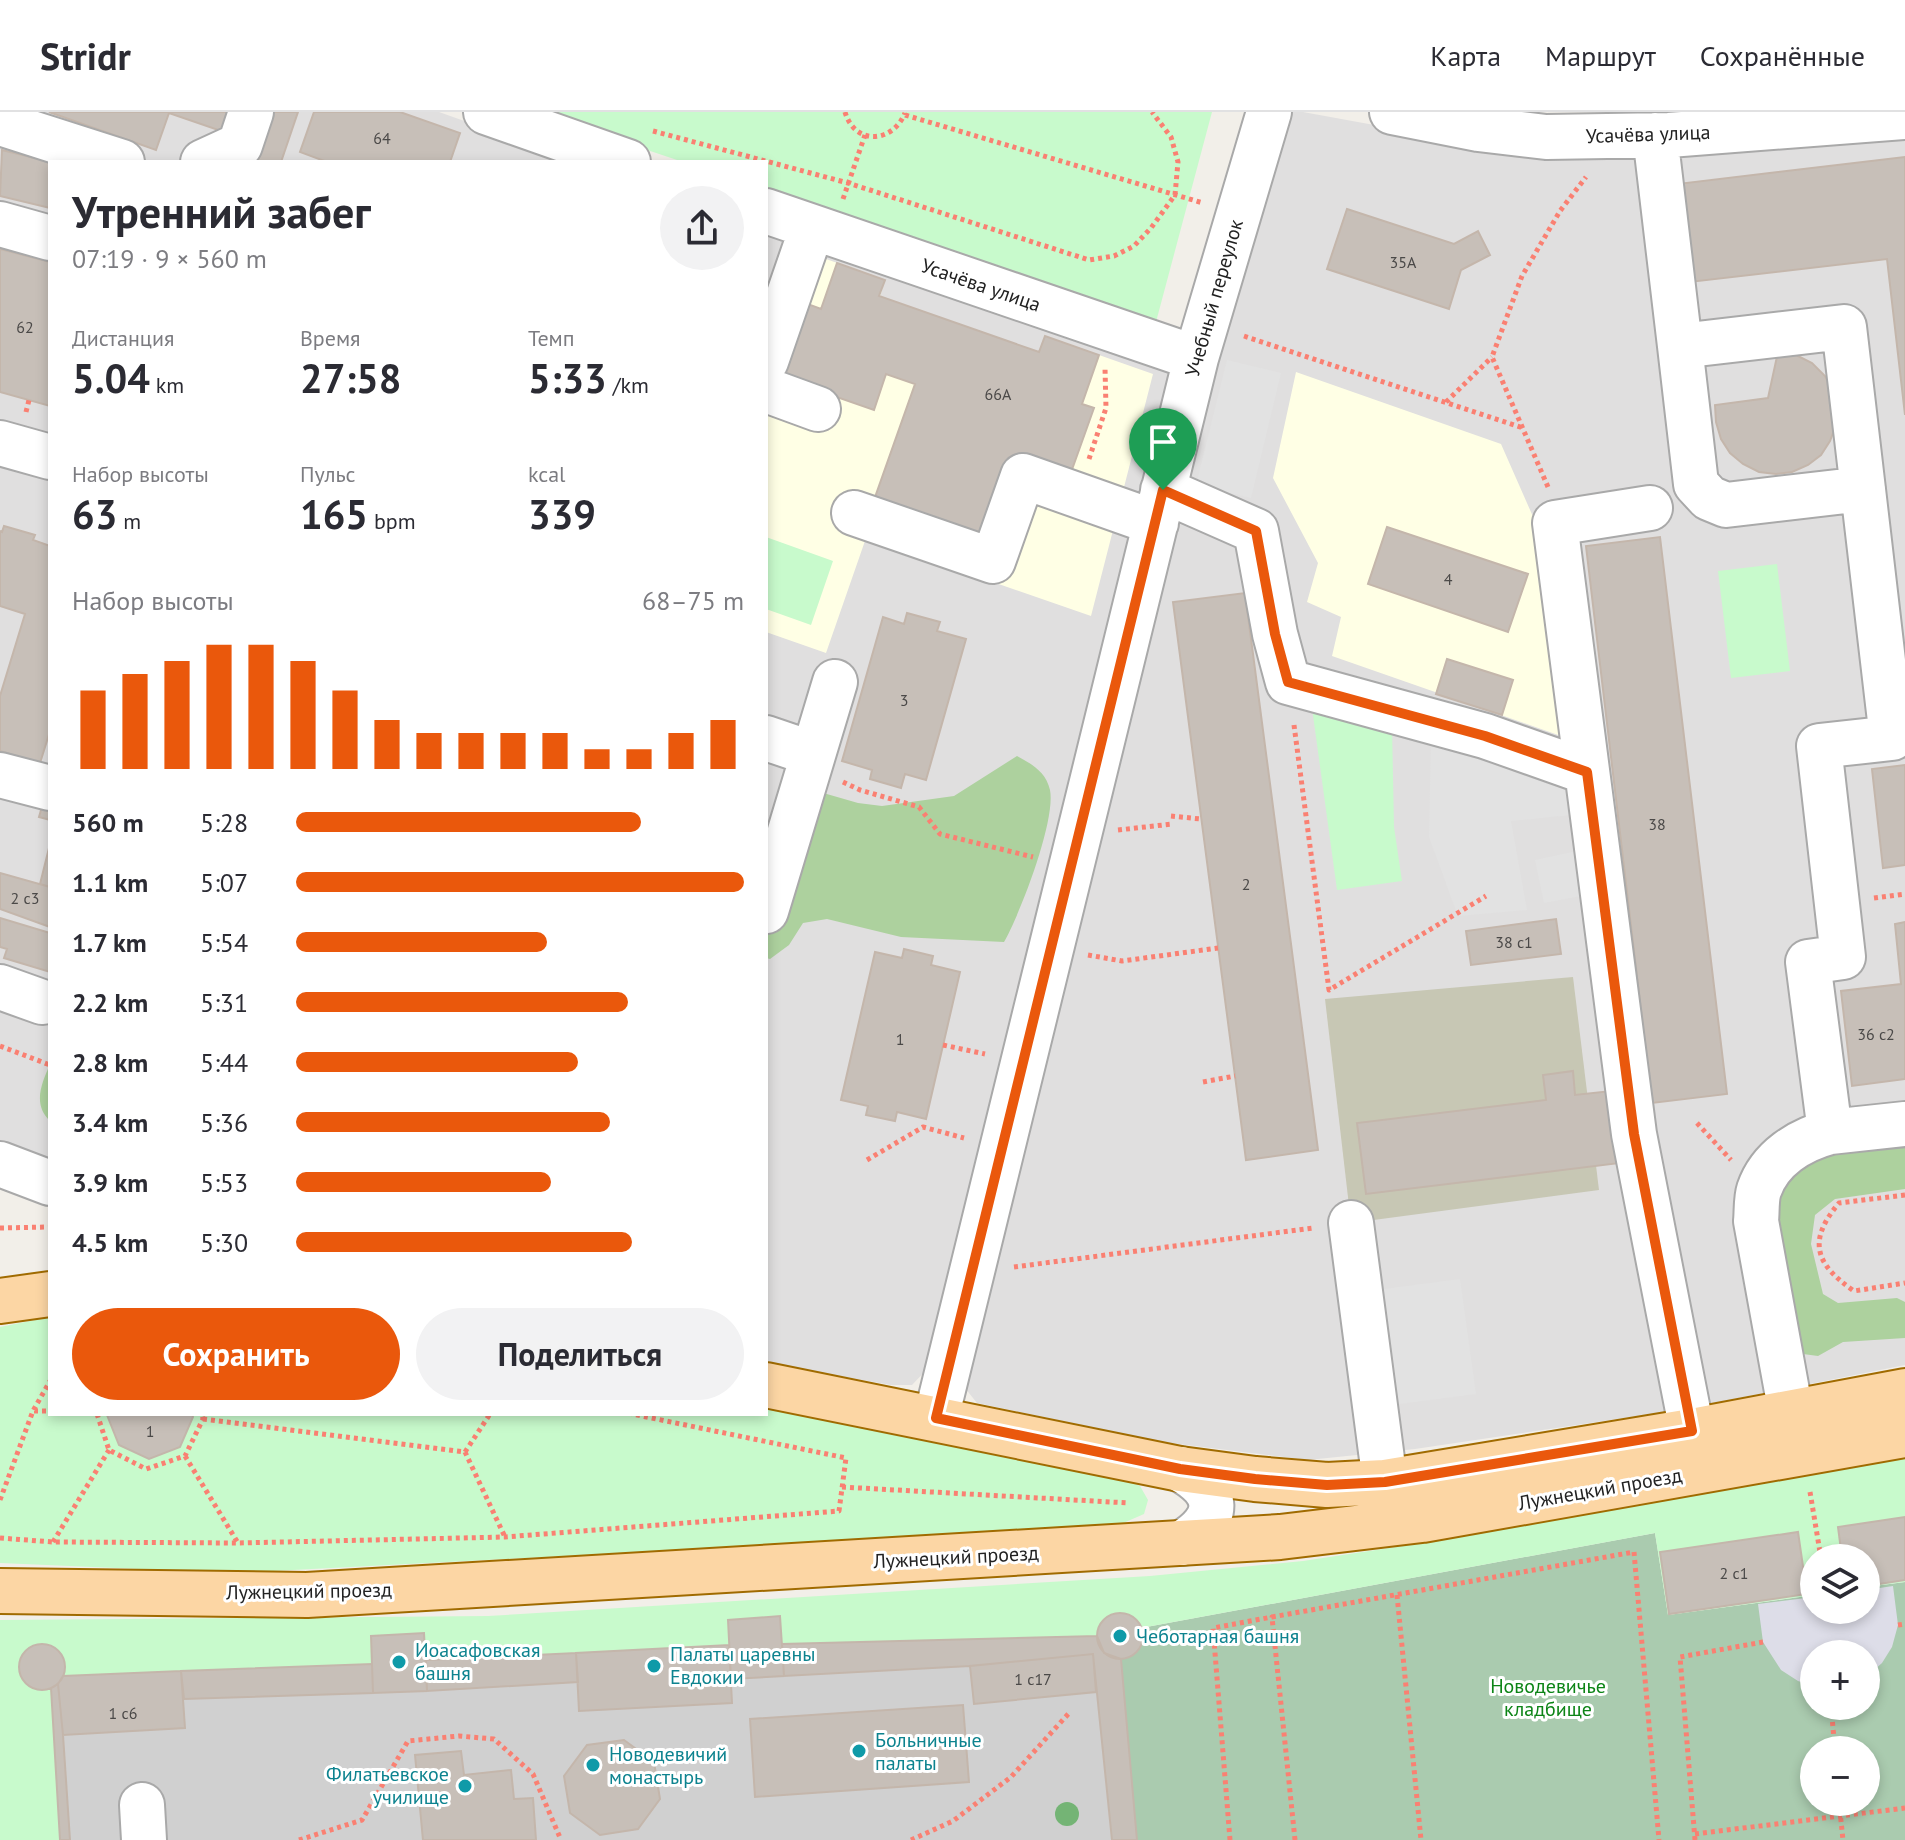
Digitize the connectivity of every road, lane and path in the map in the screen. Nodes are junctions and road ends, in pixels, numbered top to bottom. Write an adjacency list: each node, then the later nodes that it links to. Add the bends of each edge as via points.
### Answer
1 (251, 112): 15 (street, via 240,145)
2 (486, 112): 13 (street)
3 (845, 112): 11 (path)
4 (1152, 112): 20 (path, via 1175,149)
5 (1269, 112): 22 (street, Учебный переулок)
6 (1392, 112): 10 (street, Усачёва улица, via 1546,137)
7 (905, 114): 11 (path, via 889,133); 20 (path)
8 (1905, 117): 10 (street, Усачёва улица)
9 (0, 123): 14 (street)
10 (1663, 127): 27 (street)
11 (865, 135): 19 (path)
12 (640, 146): 13 (street); 16 (path)
13 (556, 150)
14 (116, 160)
15 (207, 160)
16 (719, 160)
17 (768, 169): 19 (path)
18 (1587, 175): 30 (path, via 1522,276)
19 (848, 183): 20 (path, via 1089,260 1134,246); 23 (path)
20 (1175, 195): 22 (path)
21 (768, 211): 23 (street, Усачёва улица)
22 (1238, 214): 31 (street, Учебный переулок)
23 (825, 220): 28 (street); 31 (street, Усачёва улица)
24 (0, 224): 25 (street)
25 (48, 237)
26 (1239, 334): 33 (path)
27 (1680, 346): 38 (street, via 1696,484 1709,498 1726,505); 38 (street, via 1844,327)
28 (768, 356)
29 (1106, 357): 39 (path, via 1106,408)
30 (1492, 357): 33 (path); 35 (path)
31 (1196, 358): 40 (street, Учебный переулок)
32 (768, 391): 34 (street)
33 (1446, 402): 35 (path)
34 (818, 409)
35 (1523, 428): 43 (path)
36 (0, 443): 37 (street)
37 (48, 456)
38 (1863, 489): 69 (street, via 1892,738 1819,746 1843,957 1808,962)
39 (1078, 494): 40 (street); 42 (street, via 1023,476 993,561)
40 (1160, 506): 45 (street, via 1256,531); 92 (street, Учебный переулок)
41 (1650, 508): 43 (street)
42 (854, 513)
43 (1564, 522): 48 (street, via 1555,523)
44 (835, 682): 47 (street)
45 (1288, 682): 48 (street, via 1485,736); 55 (path, via 1329,990)
46 (768, 739): 47 (street)
47 (811, 760): 53 (path, via 860,790 919,807 940,834); 57 (street)
48 (1587, 772): 93 (street, via 1634,1134)
49 (0, 775): 50 (street)
50 (48, 787)
51 (1171, 816): 52 (path)
52 (1201, 819)
53 (1042, 859)
54 (1905, 894): 56 (path)
55 (1486, 896)
56 (1874, 898)
57 (768, 904)
58 (1218, 948): 59 (path, via 1122,961)
59 (1083, 954)
60 (0, 987): 61 (street)
61 (42, 1002)
62 (943, 1045): 64 (path)
63 (0, 1046): 65 (path)
64 (993, 1056)
65 (48, 1064)
66 (1235, 1076): 67 (path)
67 (1203, 1082)
68 (1905, 1124): 69 (street)
69 (1830, 1132): 87 (street, via 1789,1149 1759,1190 1756,1221)
70 (971, 1140): 71 (path, via 923,1127)
71 (867, 1160)
72 (0, 1164): 73 (street)
73 (48, 1182)
74 (1905, 1195): 79 (path, via 1839,1203 1825,1219 1819,1238 1831,1275 1854,1291)
75 (1351, 1223): 78 (path); 99 (street)
76 (48, 1227): 77 (path)
77 (0, 1228)
78 (1008, 1267)
79 (1905, 1283)
80 (48, 1294): 81 (main road)
81 (0, 1301)
82 (48, 1385): 85 (path)
83 (768, 1385): 92 (main road, Лужнецкий проезд)
84 (1905, 1391): 87 (main road, Лужнецкий проезд)
85 (33, 1411): 86 (path); 102 (path)
86 (48, 1411)
87 (1791, 1413): 93 (main road, Лужнецкий проезд)
88 (98, 1416): 95 (path)
89 (202, 1416): 96 (path); 97 (path)
90 (489, 1416): 96 (path)
91 (642, 1416): 100 (path, via 846,1458)
92 (936, 1418): 98 (main road, Лужнецкий проезд)
93 (1692, 1431): 99 (main road, Лужнецкий проезд)
94 (1905, 1435): 108 (main road, Лужнецкий проезд, via 1422,1520)
95 (109, 1450): 97 (path, via 146,1469); 106 (path)
96 (465, 1452): 104 (path)
97 (185, 1456): 107 (path)
98 (1180, 1469): 99 (main road, Лужнецкий проезд, via 1307,1484); 108 (street, via 1206,1486 1212,1499 1203,1527)
99 (1385, 1482)
100 (842, 1487): 103 (path); 104 (path, via 839,1511)
101 (1809, 1487): 109 (path)
102 (0, 1500)
103 (1131, 1503)
104 (505, 1537): 107 (path)
105 (0, 1538): 106 (path)
106 (53, 1542): 107 (path)
107 (238, 1543)
108 (1182, 1543): 110 (main road, Лужнецкий проезд, via 307,1595)
109 (1819, 1544)
110 (0, 1591)
111 (1397, 1595): 112 (path); 125 (path); 126 (path, via 1634,1552)
112 (1272, 1617): 123 (path, via 1213,1628); 124 (path)
113 (1763, 1642): 119 (path, via 1680,1657)
114 (1070, 1712): 122 (path, via 1011,1777 953,1821)
115 (1905, 1808): 116 (path)
116 (1880, 1811)
117 (1834, 1816): 119 (path)
118 (1841, 1816): 127 (path)
119 (1695, 1837)
120 (299, 1840): 121 (path, via 362,1820 408,1741 459,1736 494,1739 533,1774)
121 (561, 1840)
122 (911, 1840)
123 (1230, 1840)
124 (1295, 1840)
125 (1421, 1840)
126 (1659, 1840)
127 (1843, 1840)

